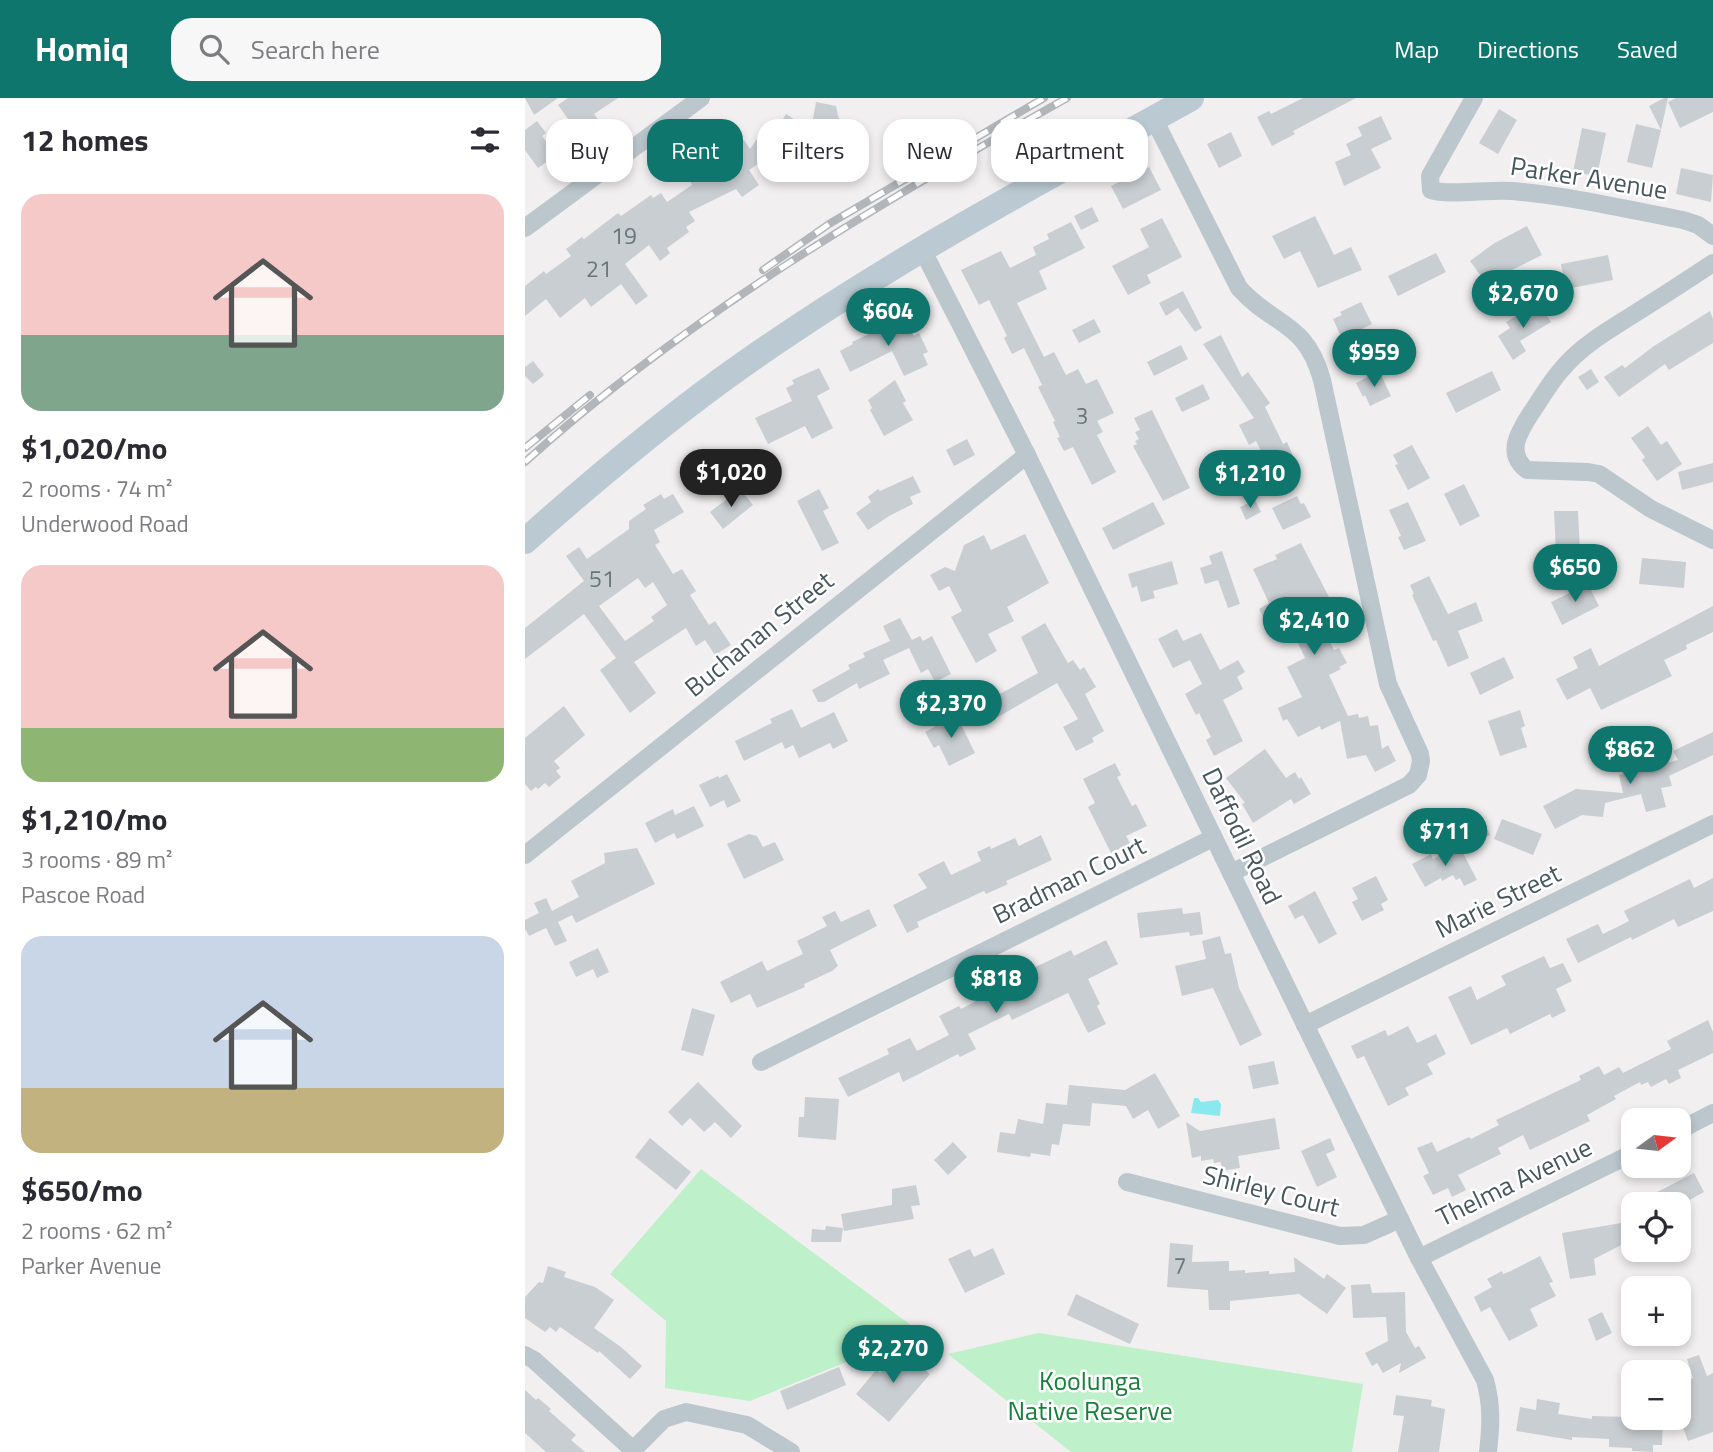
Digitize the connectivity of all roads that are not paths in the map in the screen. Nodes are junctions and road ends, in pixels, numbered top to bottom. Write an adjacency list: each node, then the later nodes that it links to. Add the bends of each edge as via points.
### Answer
1 (701, 98): 5 (street)
2 (1191, 98): 4 (main road)
3 (1474, 98): 6 (street, Parker Avenue, via 1430,176 1431,190 1497,189 1560,196 1683,220)
4 (1154, 119): 7 (main road); 15 (street, via 1239,288 1293,329 1314,357 1388,684 1421,761 1418,775 1409,785)
5 (525, 228)
6 (1713, 236)
7 (922, 249): 9 (street, Daffodil Road); 11 (main road, via 744,364)
8 (1713, 263): 10 (street, via 1572,358 1524,424 1515,453 1527,470 1599,474 1651,509)
9 (1027, 455): 13 (street, Daffodil Road); 14 (street, Buchanan Street)
10 (1713, 540)
11 (525, 541)
12 (1713, 824): 16 (street, Marie Street)
13 (1213, 838): 15 (street, Daffodil Road); 17 (street, Bradman Court)
14 (525, 855)
15 (1231, 873): 16 (street, Daffodil Road)
16 (1305, 1025): 22 (street, Daffodil Road)
17 (761, 1062)
18 (1713, 1114): 19 (street)
19 (1691, 1125)
20 (1621, 1159): 23 (street, Thelma Avenue)
21 (1127, 1182): 22 (street, Shirley Court, via 1340,1236 1364,1235)
22 (1400, 1219): 23 (street, Daffodil Road)
23 (1419, 1258): 27 (street, Daffodil Road, via 1485,1380 1492,1420)
24 (525, 1355): 25 (street)
25 (632, 1451): 26 (street, via 664,1419 686,1412 747,1425)
26 (791, 1452)
27 (1487, 1452)

